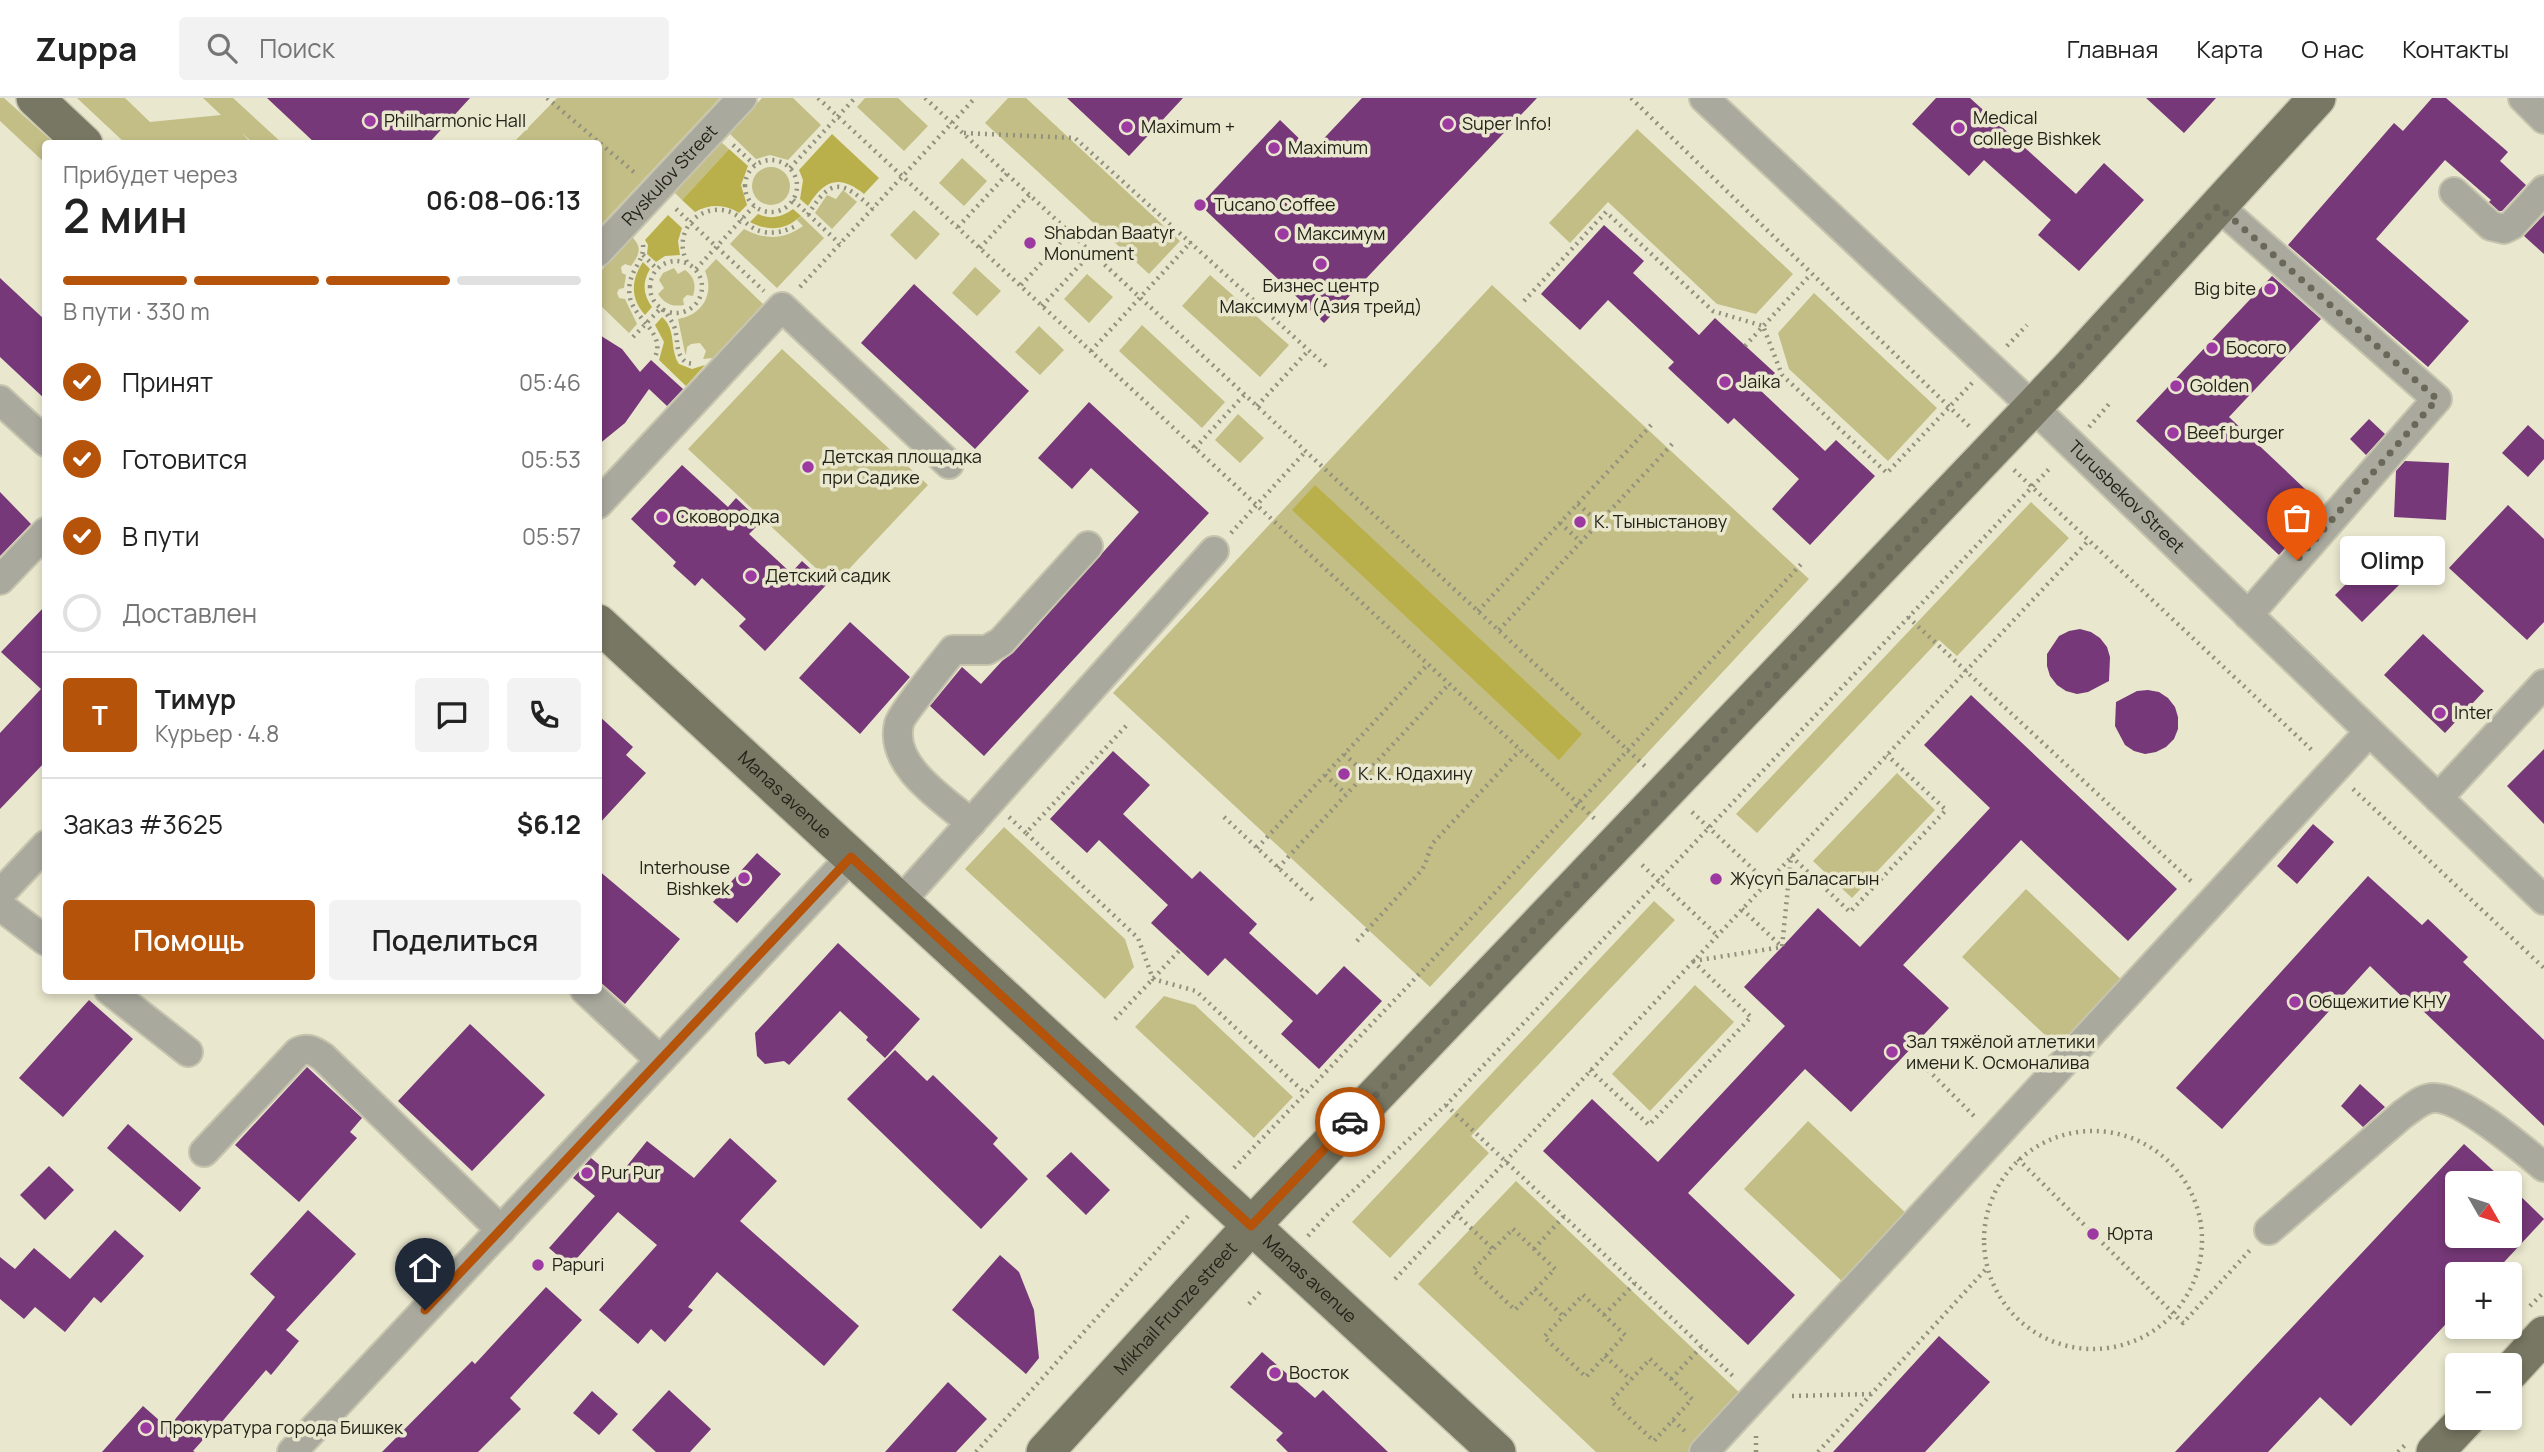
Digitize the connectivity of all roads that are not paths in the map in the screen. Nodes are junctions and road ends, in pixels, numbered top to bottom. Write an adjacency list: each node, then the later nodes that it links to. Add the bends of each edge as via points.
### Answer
1 (35, 98): 7 (main road)
2 (742, 98): 11 (street, Ryskulov Street)
3 (1704, 98): 12 (street, Turusbekov Street)
4 (2317, 98): 10 (main road, Mikhail Frunze street)
5 (2523, 98): 6 (street)
6 (2544, 119)
7 (80, 140)
8 (2544, 190): 9 (street, via 2504,229 2491,226)
9 (2454, 192)
10 (2218, 206): 12 (main road, Mikhail Frunze street); 21 (street, via 2437,399)
11 (602, 248)
12 (2033, 407): 21 (street, Turusbekov Street); 40 (main road, Mikhail Frunze street)
13 (6, 416): 14 (street)
14 (42, 439)
15 (949, 464): 16 (street, via 782,307)
16 (602, 500)
17 (42, 535): 20 (street)
18 (1087, 546): 26 (street, via 1001,642 987,650 953,650 899,722 900,749 909,769)
19 (1214, 551): 26 (street)
20 (0, 580)
21 (2248, 615): 24 (street, Turusbekov Street)
22 (602, 627): 28 (main road, Manas avenue)
23 (2544, 684): 25 (street)
24 (2369, 732): 25 (street, Turusbekov Street); 49 (street)
25 (2438, 798): 30 (street, Turusbekov Street)
26 (971, 823): 31 (street)
27 (42, 849): 29 (street)
28 (851, 857): 31 (main road, Manas avenue); 37 (street)
29 (0, 894)
30 (2544, 900)
31 (900, 902): 40 (main road, Manas avenue)
32 (0, 906): 33 (street)
33 (42, 938)
34 (114, 994): 36 (street)
35 (589, 994): 37 (street)
36 (188, 1052)
37 (660, 1060): 41 (street)
38 (204, 1152): 41 (street, via 298,1052 313,1051)
39 (2544, 1167): 42 (street, via 2479,1117 2433,1098 2403,1114)
40 (1251, 1226): 47 (main road, Mikhail Frunze street); 48 (main road, Manas avenue)
41 (501, 1230): 46 (street)
42 (2269, 1230)
43 (2544, 1335): 44 (main road)
44 (2522, 1359)
45 (2456, 1430): 50 (main road)
46 (292, 1452)
47 (1045, 1452)
48 (1497, 1452)
49 (1704, 1452)
50 (2435, 1452)

